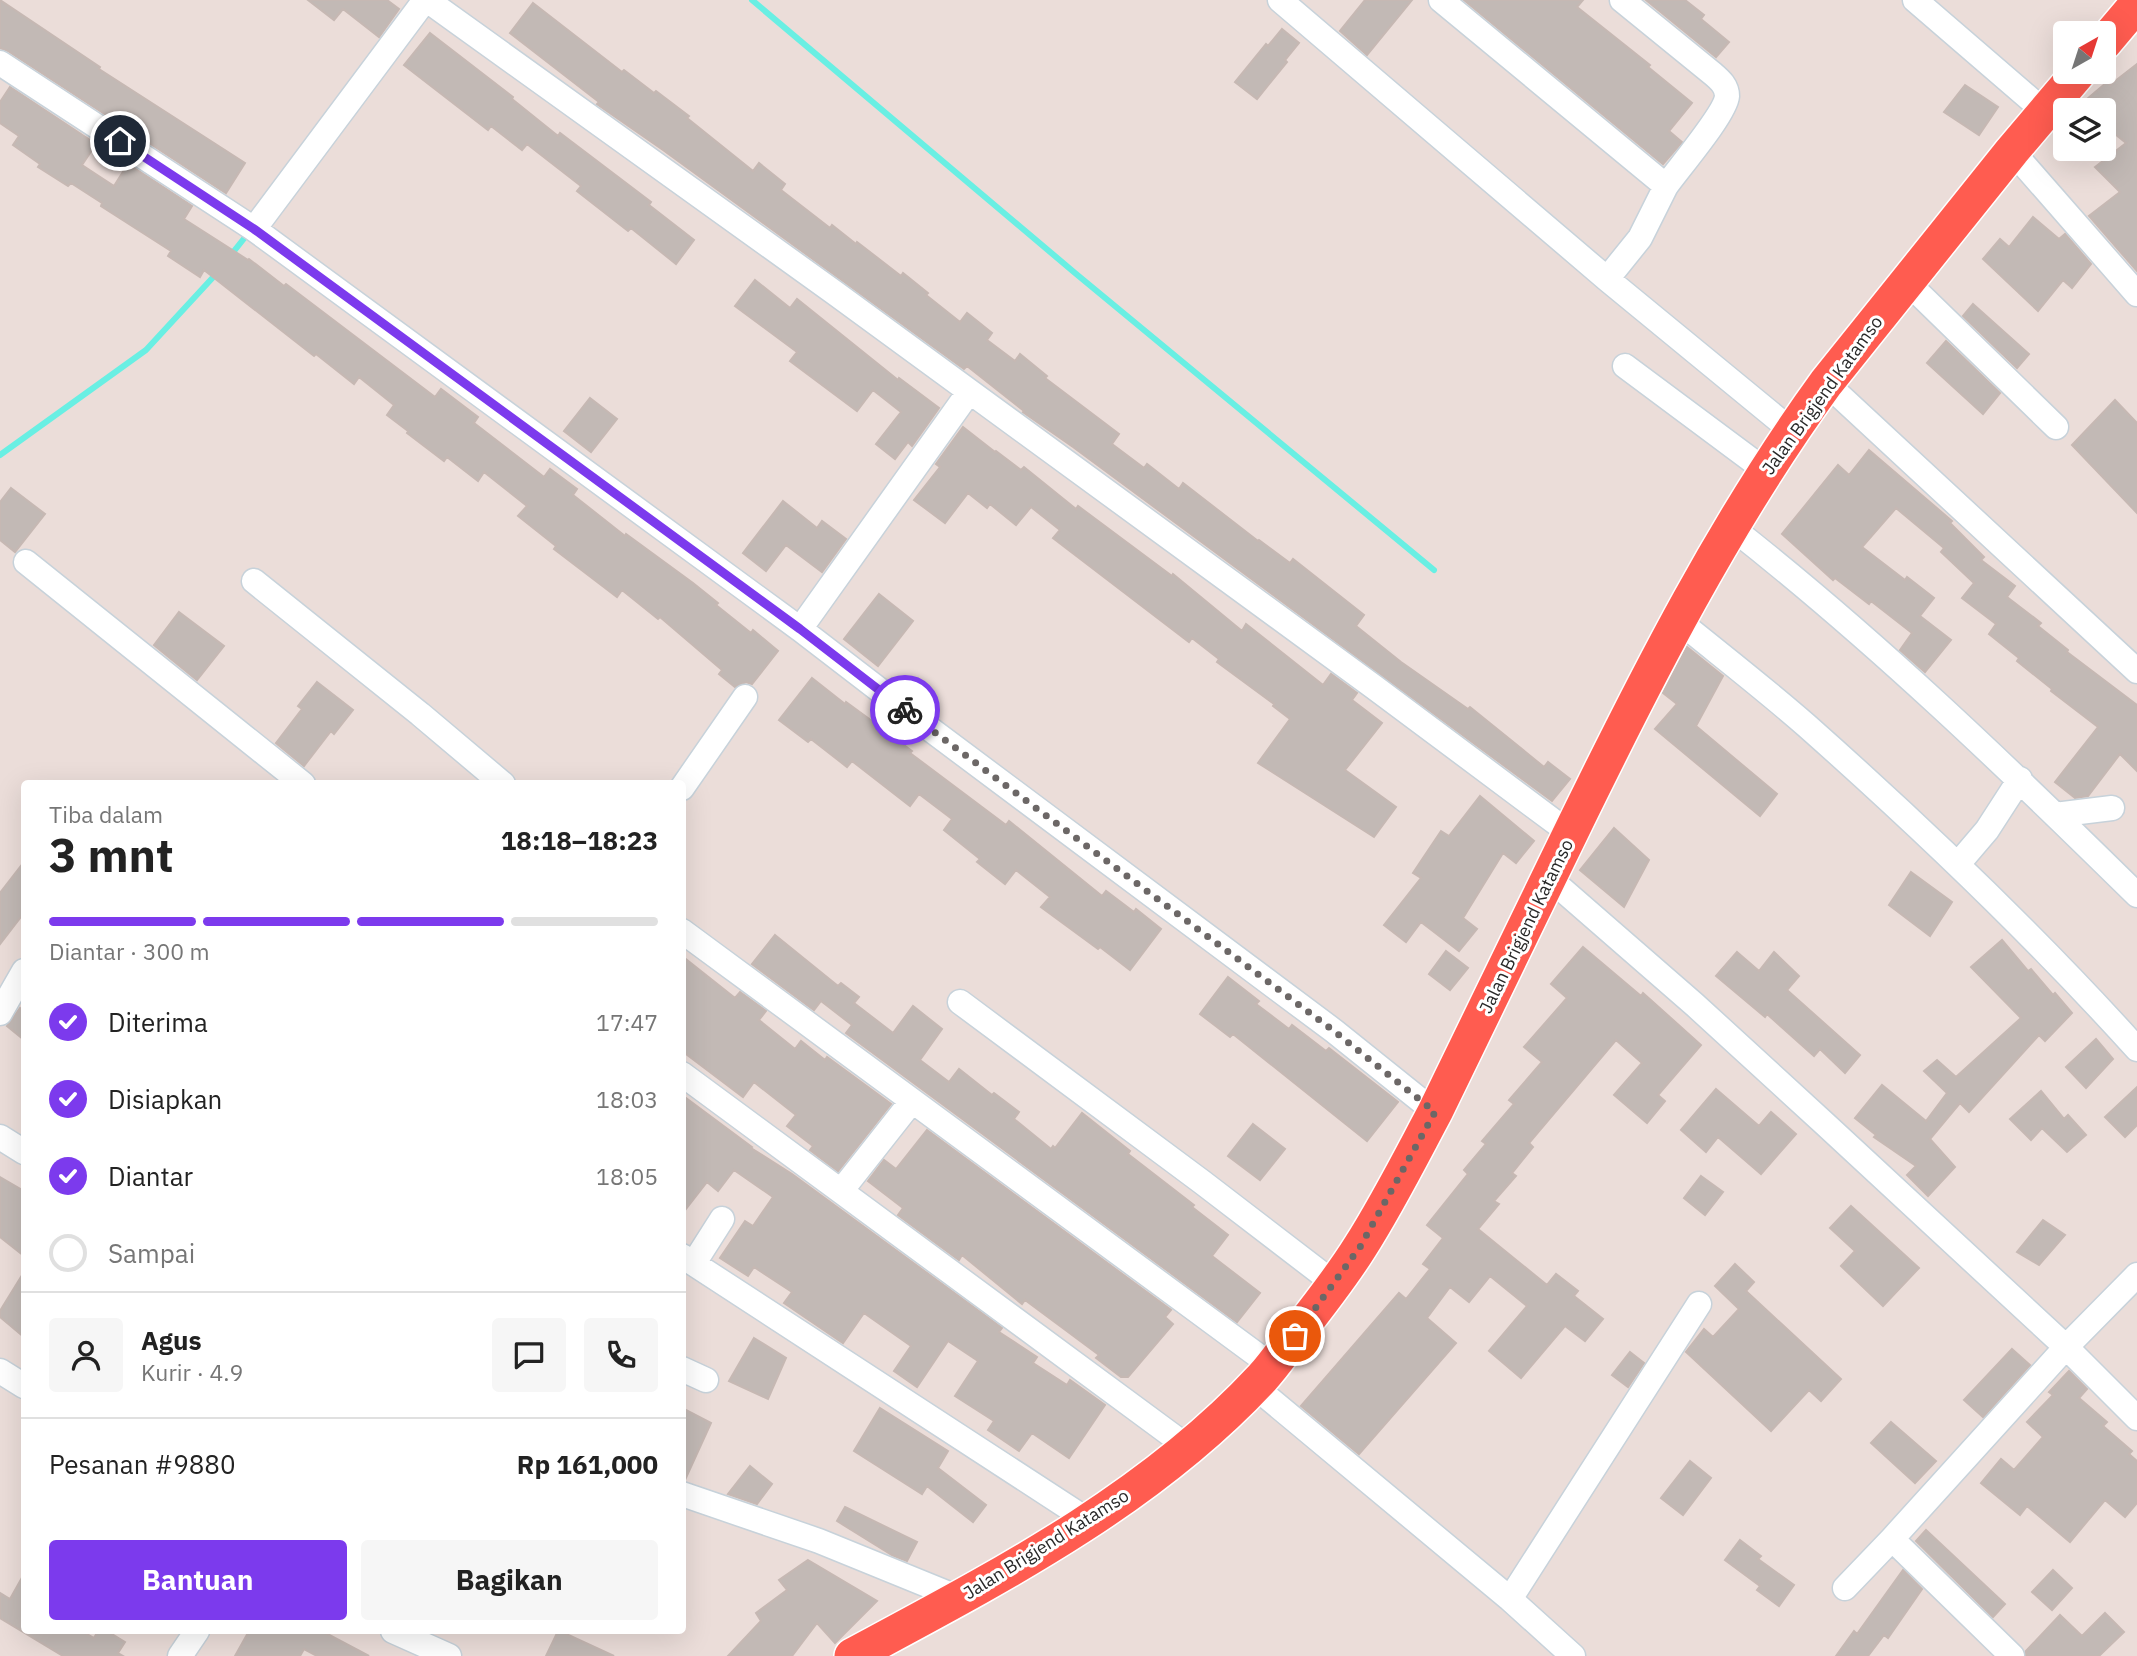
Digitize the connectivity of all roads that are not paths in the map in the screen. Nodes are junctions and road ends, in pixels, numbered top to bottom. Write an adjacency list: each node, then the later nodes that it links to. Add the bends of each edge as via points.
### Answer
1 (426, 0): 13 (street); 19 (street)
2 (1280, 0): 14 (street)
3 (1441, 0): 12 (street)
4 (1622, 0): 12 (street, via 1726,88 1720,112)
5 (1915, 0): 10 (street)
6 (2137, 4): 7 (highway)
7 (2116, 29)
8 (0, 63): 13 (street)
9 (2069, 84): 10 (highway, Jalan Brigjend Katamso)
10 (2045, 112): 11 (highway, Jalan Brigjend Katamso)
11 (2012, 151): 15 (highway, Jalan Brigjend Katamso); 16 (street)
12 (1666, 186): 14 (street, via 1640,238)
13 (254, 229): 27 (street)
14 (1607, 279): 21 (street)
15 (1907, 282): 18 (highway, Jalan Brigjend Katamso); 20 (street)
16 (2137, 294)
17 (1625, 366): 22 (street)
18 (1826, 383): 21 (highway, Jalan Brigjend Katamso); 28 (street)
19 (969, 393): 27 (street); 36 (street)
20 (2056, 427)
21 (1792, 431): 22 (highway, Jalan Brigjend Katamso)
22 (1766, 471): 23 (highway, Jalan Brigjend Katamso)
23 (1731, 527): 26 (highway, Jalan Brigjend Katamso); 30 (street, via 1882,652)
24 (26, 562): 31 (street)
25 (254, 581): 32 (street)
26 (1679, 621): 36 (highway, Jalan Brigjend Katamso); 37 (street, via 1806,725)
27 (800, 629): 47 (street)
28 (2137, 671)
29 (745, 697): 33 (street)
30 (2020, 779): 35 (street); 37 (street)
31 (298, 780)
32 (498, 780)
33 (686, 782)
34 (2112, 808): 35 (street)
35 (2055, 815): 39 (street)
36 (1571, 834): 38 (highway, Jalan Brigjend Katamso)
37 (1958, 864): 44 (street)
38 (1549, 878): 47 (highway, Jalan Brigjend Katamso); 56 (street, via 1695,1005)
39 (2137, 895)
40 (686, 934): 46 (street)
41 (21, 976): 43 (street)
42 (960, 1002): 54 (street)
43 (0, 1013)
44 (2137, 1049)
45 (686, 1077): 50 (street)
46 (912, 1101): 50 (street); 59 (street)
47 (1435, 1112): 54 (highway, Jalan Brigjend Katamso)
48 (0, 1137): 49 (street)
49 (21, 1150)
50 (841, 1191): 63 (street)
51 (722, 1219): 52 (street)
52 (688, 1260): 65 (street)
53 (2137, 1275): 56 (street)
54 (1335, 1284): 59 (highway, Jalan Brigjend Katamso)
55 (1699, 1304): 69 (street)
56 (2066, 1347): 62 (street); 66 (street)
57 (0, 1371): 61 (street)
58 (686, 1371): 60 (street)
59 (1263, 1376): 63 (highway, Jalan Brigjend Katamso); 69 (street)
60 (706, 1380)
61 (21, 1384)
62 (2137, 1418)
63 (1189, 1448): 65 (highway, Jalan Brigjend Katamso)
64 (686, 1495): 68 (street, via 819,1541)
65 (1089, 1521): 68 (highway, Jalan Brigjend Katamso)
66 (1892, 1539): 67 (street); 76 (street)
67 (1845, 1587)
68 (959, 1598): 74 (highway, Jalan Brigjend Katamso)
69 (1510, 1599): 75 (street)
70 (195, 1634): 72 (street)
71 (400, 1634): 73 (street)
72 (180, 1656)
73 (449, 1656)
74 (852, 1656)
75 (1573, 1656)
76 (2012, 1656)

